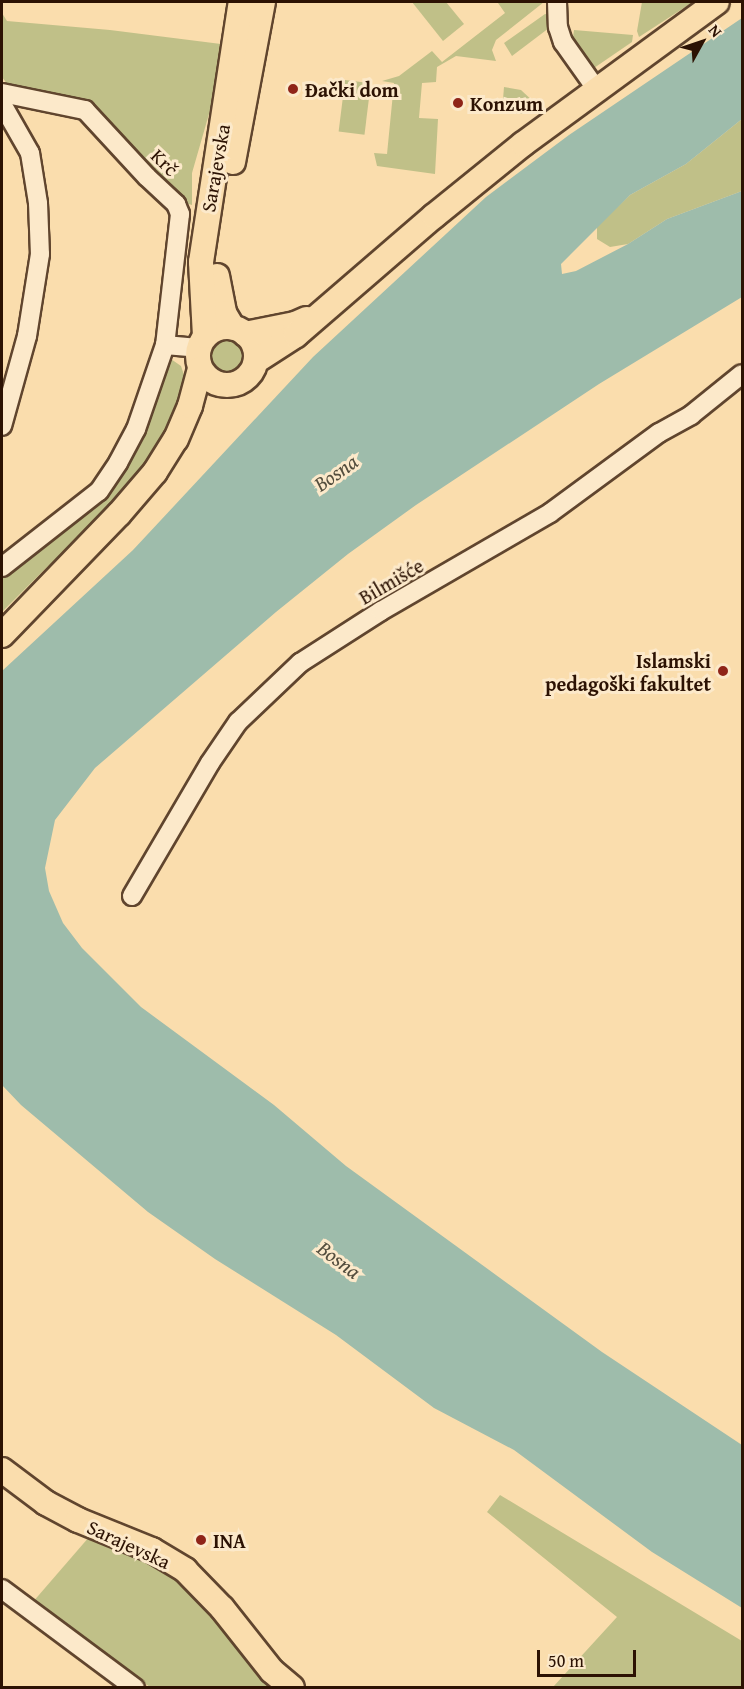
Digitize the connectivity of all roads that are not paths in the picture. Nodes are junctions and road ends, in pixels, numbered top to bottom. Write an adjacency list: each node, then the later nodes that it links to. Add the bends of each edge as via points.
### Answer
1 (241, 2): 11 (main road, Sarajevska, via 201,253)
2 (263, 2): 9 (main road, Sarajevska, via 216,267 224,313)
3 (557, 2): 5 (street, via 563,42)
4 (717, 2): 5 (main road)
5 (597, 90): 8 (main road, via 452,201)
6 (2, 93): 10 (street, Krč, via 85,110 176,204 180,214 179,236)
7 (2, 104): 15 (street, via 30,153 38,203 40,254 27,336)
8 (323, 311): 9 (main road, via 295,324); 12 (main road)
9 (239, 331): 11 (main road, via 219,328); 12 (main road, via 255,348)
10 (165, 345): 11 (street); 17 (street, Krč, via 136,429 99,491)
11 (201, 351): 14 (main road, via 211,381); 16 (main road, Sarajevska, via 190,406)
12 (256, 361): 14 (main road, via 246,378)
13 (742, 374): 19 (street, Bilmišće, via 692,416 659,433 550,513 300,663 238,722)
14 (227, 386): 16 (main road, Sarajevska)
15 (2, 426)
16 (176, 439): 18 (main road, Sarajevska, via 155,472 119,514)
17 (2, 567)
18 (2, 635)
19 (132, 896)
20 (2, 1470): 23 (main road, Sarajevska, via 54,1507 152,1550 185,1570 222,1608 272,1671)
21 (2, 1589): 22 (street)
22 (125, 1684)
23 (292, 1688)

